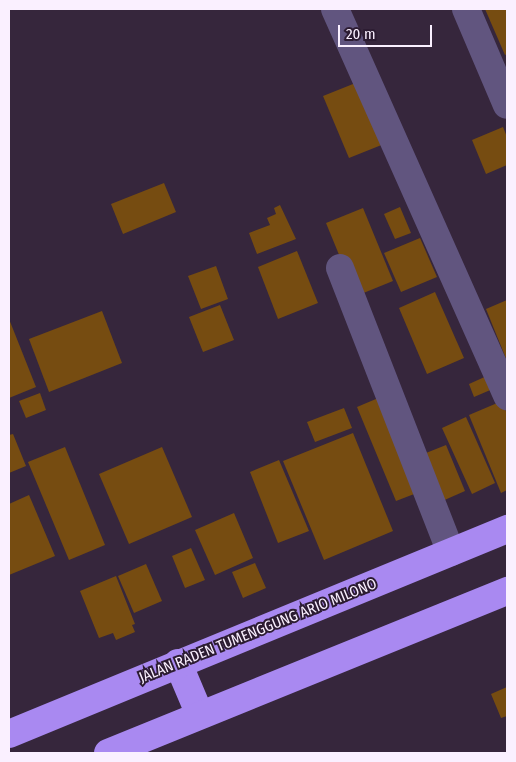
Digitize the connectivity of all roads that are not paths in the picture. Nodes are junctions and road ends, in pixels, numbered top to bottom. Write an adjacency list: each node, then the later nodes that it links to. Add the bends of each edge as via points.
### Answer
1 (335, 9): 5 (street)
2 (466, 9): 3 (street)
3 (507, 105)
4 (340, 268): 7 (street)
5 (507, 396)
6 (507, 529): 7 (highway, JALAN RADEN TUMENGGUNG ARIO MILONO)
7 (451, 552): 9 (highway, JALAN RADEN TUMENGGUNG ARIO MILONO)
8 (507, 591): 10 (highway)
9 (178, 663): 10 (highway); 11 (highway, JALAN RADEN TUMENGGUNG ARIO MILONO)
10 (200, 715): 12 (highway)
11 (9, 734)
12 (124, 750)

